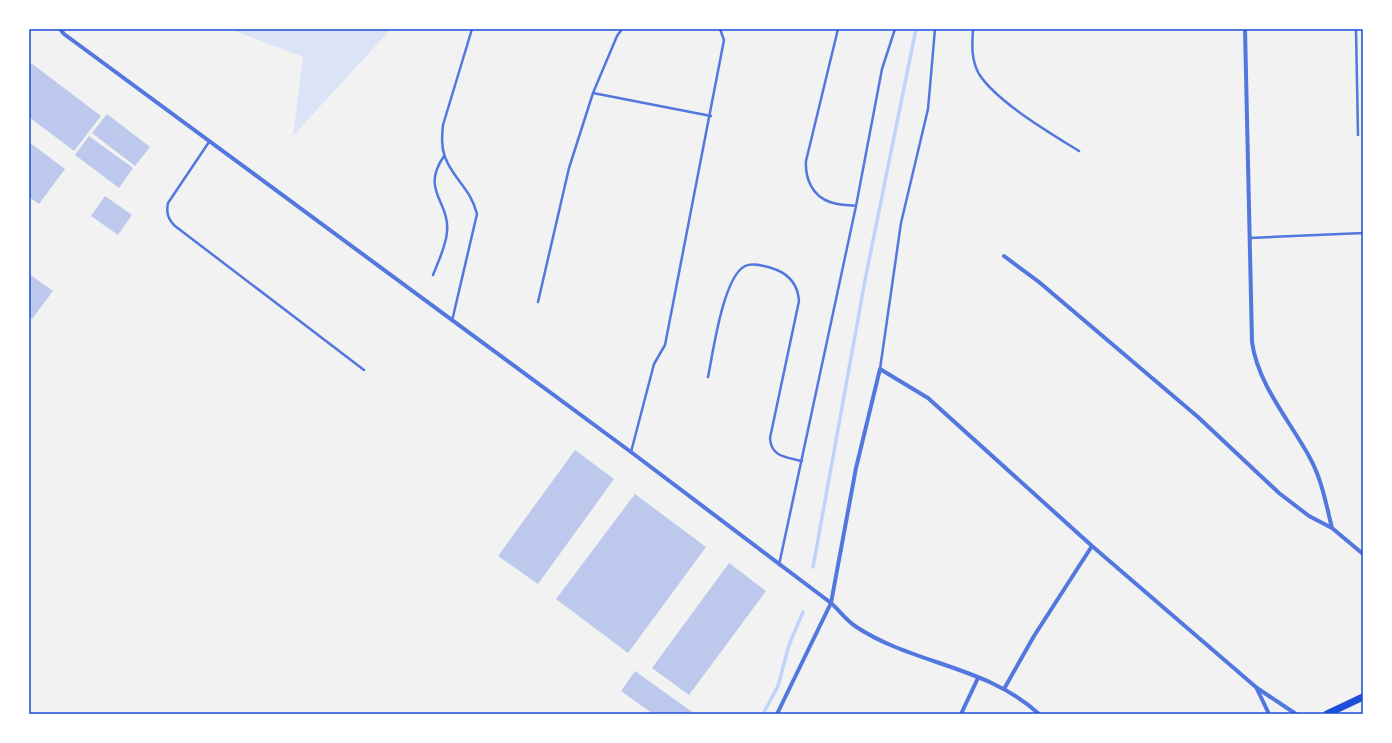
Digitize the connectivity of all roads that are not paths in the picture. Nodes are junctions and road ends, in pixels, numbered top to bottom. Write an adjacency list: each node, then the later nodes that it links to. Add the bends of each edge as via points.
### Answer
1 (60, 29): 14 (street)
2 (472, 29): 16 (lane, via 443,125)
3 (622, 29): 11 (lane)
4 (720, 29): 12 (lane, via 724,40)
5 (838, 29): 17 (lane, via 806,161 806,171 808,182 822,198 830,202)
6 (895, 29): 17 (lane, via 882,69)
7 (936, 29): 24 (lane, via 928,109 901,223)
8 (973, 29): 15 (lane, via 971,51 978,73 990,88 1036,125)
9 (1245, 29): 19 (street)
10 (1356, 29): 13 (lane)
11 (593, 93): 12 (lane); 22 (lane, via 569,168)
12 (711, 116): 27 (lane, via 665,345 654,364)
13 (1358, 135)
14 (209, 142): 23 (street); 25 (lane, via 168,203 167,212 170,220)
15 (1079, 151)
16 (444, 156): 21 (lane, via 437,167 434,186 447,220 447,231); 23 (lane, via 474,200 478,214)
17 (856, 206): 28 (lane)
18 (1363, 233): 19 (lane)
19 (1250, 238): 29 (street, via 1252,342 1256,364 1318,474)
20 (1004, 256): 29 (street, via 1039,282 1198,417 1279,493 1309,516)
21 (433, 275)
22 (538, 302)
23 (452, 321): 27 (street)
24 (880, 369): 30 (street, via 928,398); 33 (street, via 856,468)
25 (364, 370)
26 (708, 377): 28 (lane, via 727,292 738,271 746,265 754,264 785,275 798,291 799,301 770,438 774,452)
27 (631, 452): 32 (street)
28 (802, 461): 32 (lane)
29 (1332, 528): 31 (street)
30 (1092, 546): 35 (street); 36 (street, via 1034,636)
31 (1363, 554)
32 (779, 565): 33 (street)
33 (831, 603): 34 (street, via 854,626 878,640); 38 (street)
34 (978, 678): 36 (street); 39 (street)
35 (1257, 688): 41 (street); 42 (street)
36 (1004, 689): 40 (street, via 1026,702)
37 (1363, 697): 43 (main road)
38 (777, 714)
39 (961, 714)
40 (1039, 714)
41 (1269, 714)
42 (1296, 714)
43 (1327, 714)

